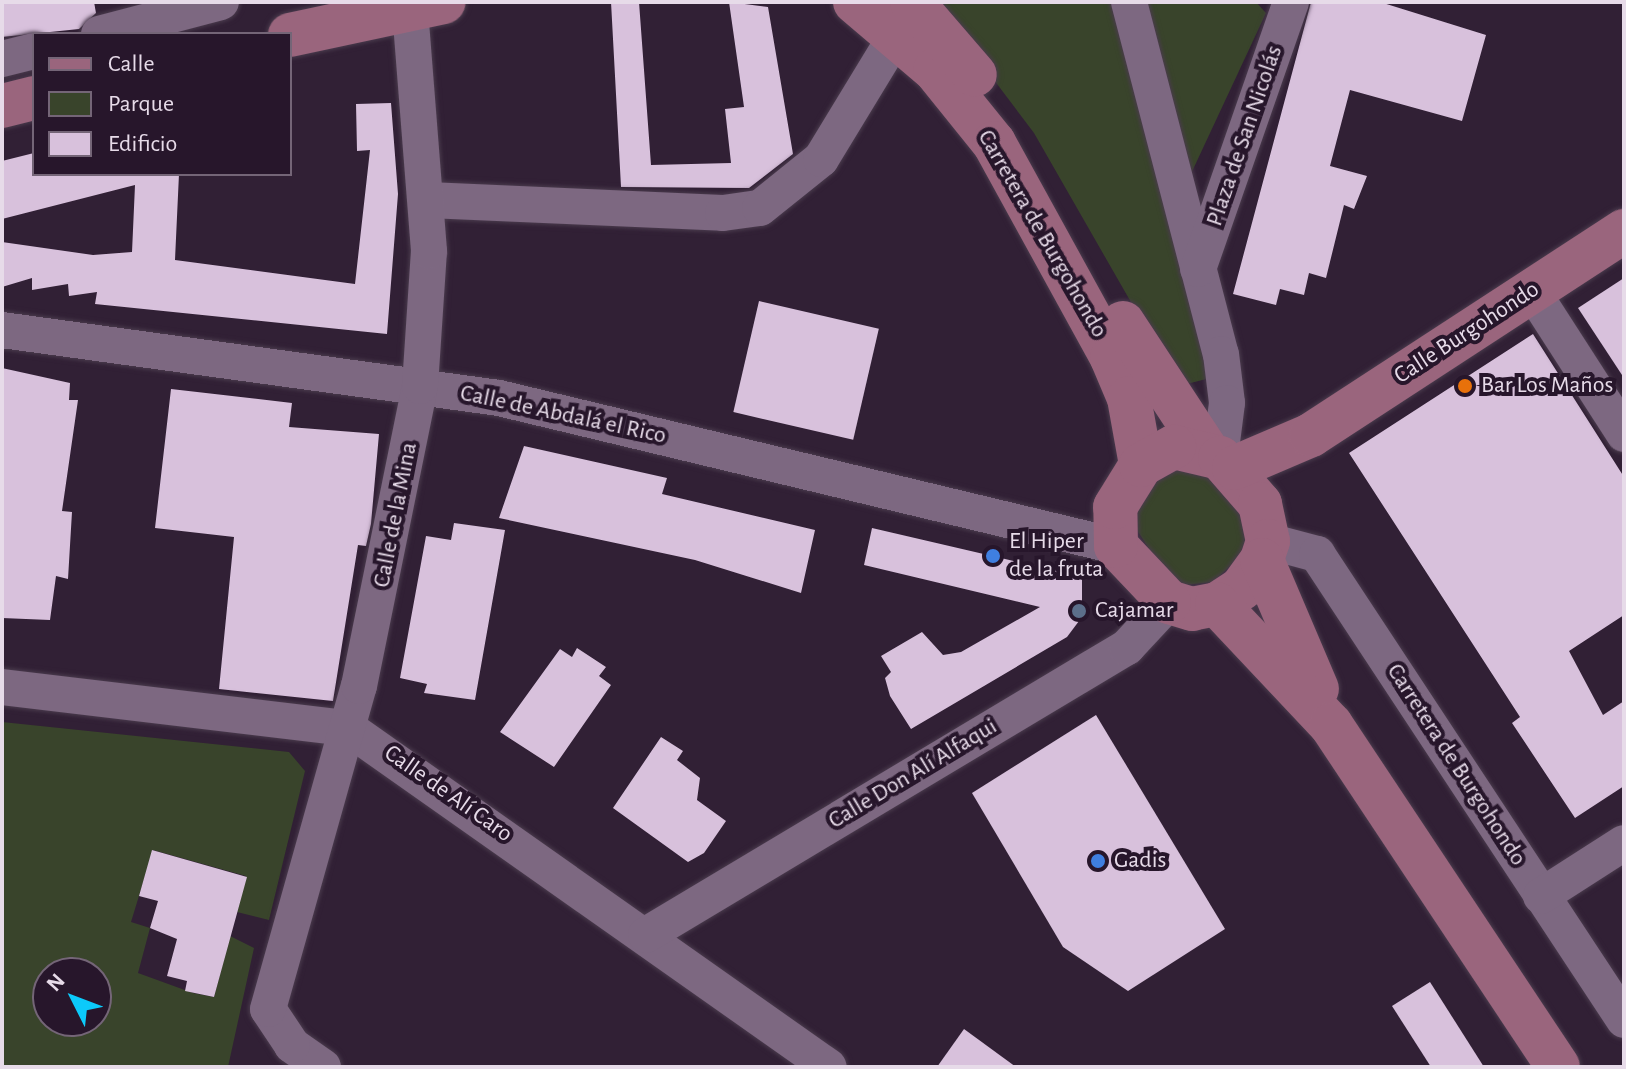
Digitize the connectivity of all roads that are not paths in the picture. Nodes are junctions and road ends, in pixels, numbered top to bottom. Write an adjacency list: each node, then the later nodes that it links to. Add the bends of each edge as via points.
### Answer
1 (221, 2): 8 (street)
2 (855, 2): 7 (main road, Carretera de Burgohondo)
3 (1129, 2): 16 (street, Plaza de San Nicolás)
4 (1291, 2): 16 (street, Plaza de San Nicolás)
5 (427, 5): 6 (main road); 14 (street, Calle de la Mina)
6 (356, 10): 9 (main road)
7 (905, 18): 14 (street, via 821,159 760,208 723,213); 22 (main road, Carretera de Burgohondo, via 1015,129 1159,384); 23 (main road, Carretera de Burgohondo, via 1000,154 1112,358 1129,398)
8 (113, 21)
9 (292, 34)
10 (32, 52): 11 (street)
11 (2, 59)
12 (32, 98): 13 (main road)
13 (2, 106)
14 (428, 200): 19 (street, Calle de la Mina)
15 (1624, 231): 17 (main road, Calle Burgohondo)
16 (1198, 269): 22 (street, Plaza de San Nicolás, via 1227,403)
17 (1532, 291): 20 (street); 21 (main road, Calle Burgohondo)
18 (2, 330): 19 (street, Calle de Abdalá el Rico)
19 (420, 386): 25 (street, Calle de Abdalá el Rico); 30 (street, Calle de la Mina, via 396,532)
20 (1624, 434)
21 (1311, 435): 22 (main road, Calle Burgohondo); 24 (main road, Calle Burgohondo)
22 (1221, 460): 23 (main road, via 1174,447); 24 (main road)
23 (1141, 465): 25 (main road, via 1115,507)
24 (1263, 535): 27 (main road, via 1242,588); 29 (main road); 32 (street, Carretera de Burgohondo, via 1317,554)
25 (1116, 546): 26 (main road)
26 (1169, 602): 27 (main road, via 1192,609); 33 (street, Calle Don Alí Alfaqui, via 1127,647)
27 (1217, 604): 29 (main road)
28 (2, 687): 30 (street, Calle de Alí Caro)
29 (1331, 725): 37 (main road)
30 (348, 728): 33 (street, Calle de Alí Caro); 35 (street, Calle de la Mina, via 275,966 268,1009 292,1045)
31 (1624, 843): 32 (street)
32 (1541, 896): 34 (street, Carretera de Burgohondo)
33 (646, 935): 36 (street, Calle de Alí Caro)
34 (1624, 1020)
35 (323, 1067)
36 (829, 1067)
37 (1558, 1067)

